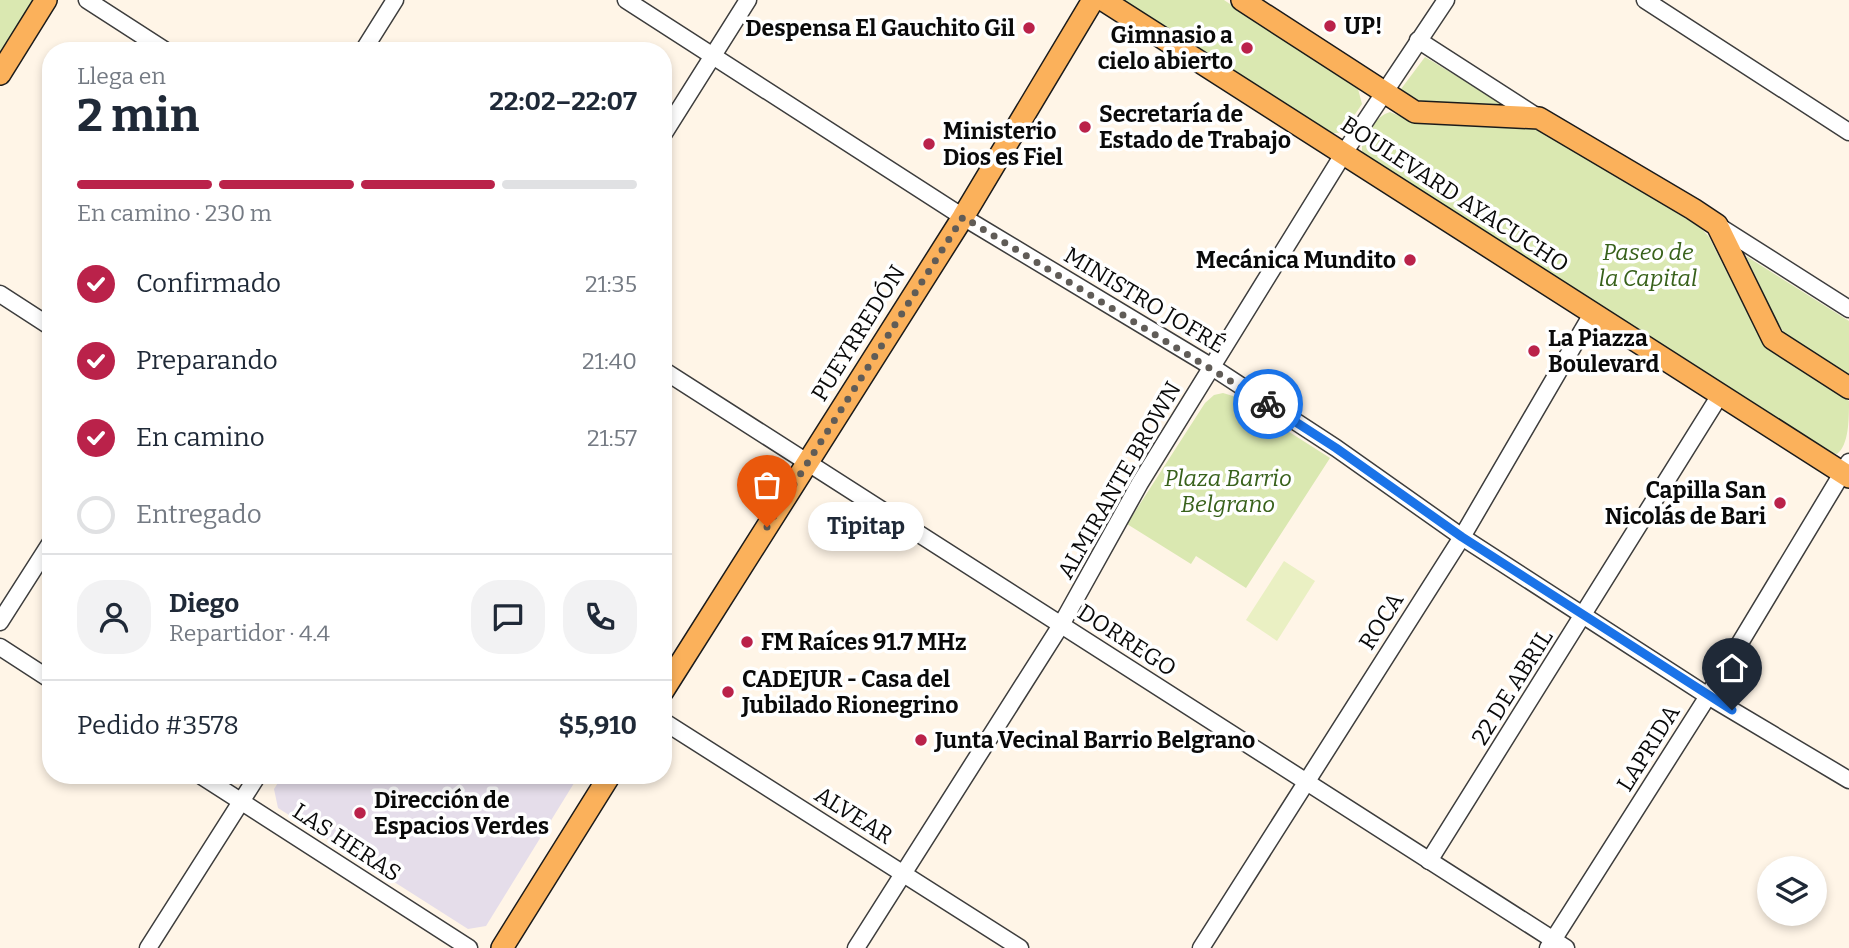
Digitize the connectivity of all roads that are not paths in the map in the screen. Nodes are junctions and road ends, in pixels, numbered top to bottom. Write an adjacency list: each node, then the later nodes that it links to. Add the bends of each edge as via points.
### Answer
1 (46, 0): 15 (main road)
2 (87, 0): 12 (street)
3 (396, 0): 13 (street)
4 (626, 0): 14 (street, MINISTRO JOFRÉ)
5 (748, 0): 14 (street)
6 (1094, 0): 21 (main road, PUEYRREDÓN)
7 (1103, 0): 20 (main road, BOULEVARD AYACUCHO)
8 (1242, 0): 16 (main road, BOULEVARD AYACUCHO)
9 (1446, 0): 11 (street, ALMIRANTE BROWN)
10 (1645, 0): 19 (street)
11 (1418, 40): 16 (street, ALMIRANTE BROWN); 17 (street, BOULEVARD AYACUCHO)
12 (152, 42)
13 (369, 42)
14 (713, 56): 18 (street); 21 (street, MINISTRO JOFRÉ)
15 (0, 74)
16 (1383, 93): 17 (main road, BOULEVARD AYACUCHO, via 1415,112); 20 (street, ALMIRANTE BROWN)
17 (1539, 118): 22 (main road, BOULEVARD AYACUCHO)
18 (672, 121)
19 (1849, 132)
20 (1344, 153): 25 (main road, BOULEVARD AYACUCHO); 27 (street, ALMIRANTE BROWN)
21 (963, 217): 27 (street, MINISTRO JOFRÉ); 31 (main road, PUEYRREDÓN)
22 (1717, 225): 24 (street, BOULEVARD AYACUCHO); 29 (main road, via 1773,339)
23 (0, 294): 26 (street)
24 (1849, 309)
25 (1592, 314): 30 (main road, BOULEVARD AYACUCHO); 33 (street, ROCA)
26 (42, 321)
27 (1212, 367): 33 (street, MINISTRO JOFRÉ); 37 (street, ALMIRANTE BROWN, via 1140,483)
28 (672, 376): 31 (street, DORREGO)
29 (1849, 388)
30 (1720, 395): 32 (main road, BOULEVARD AYACUCHO); 35 (street, 22 DE ABRIL)
31 (808, 462): 37 (street, DORREGO); 40 (main road, PUEYRREDÓN)
32 (1847, 470): 41 (street, LAPRIDA)
33 (1462, 537): 35 (street, MINISTRO JOFRÉ); 44 (street, ROCA)
34 (42, 556): 36 (street)
35 (1585, 616): 41 (street, MINISTRO JOFRÉ); 49 (street, 22 DE ABRIL)
36 (0, 622)
37 (1061, 625): 44 (street, DORREGO); 50 (street, ALMIRANTE BROWN)
38 (0, 647): 39 (street)
39 (42, 674)
40 (672, 677)
41 (1708, 696): 43 (street, MINISTRO JOFRÉ); 51 (street, LAPRIDA)
42 (672, 727): 50 (street, ALVEAR)
43 (1849, 780)
44 (1306, 782): 49 (street, DORREGO); 57 (street, ROCA)
45 (214, 784): 48 (street, LAS HERAS)
46 (252, 784): 48 (street)
47 (604, 784): 54 (main road)
48 (241, 802): 52 (street); 53 (street, LAS HERAS)
49 (1429, 861): 51 (street, DORREGO)
50 (903, 873): 55 (street, ALMIRANTE BROWN); 56 (street, ALVEAR)
51 (1556, 945)
52 (148, 948)
53 (469, 948)
54 (502, 948)
55 (856, 948)
56 (1020, 948)
57 (1201, 948)

